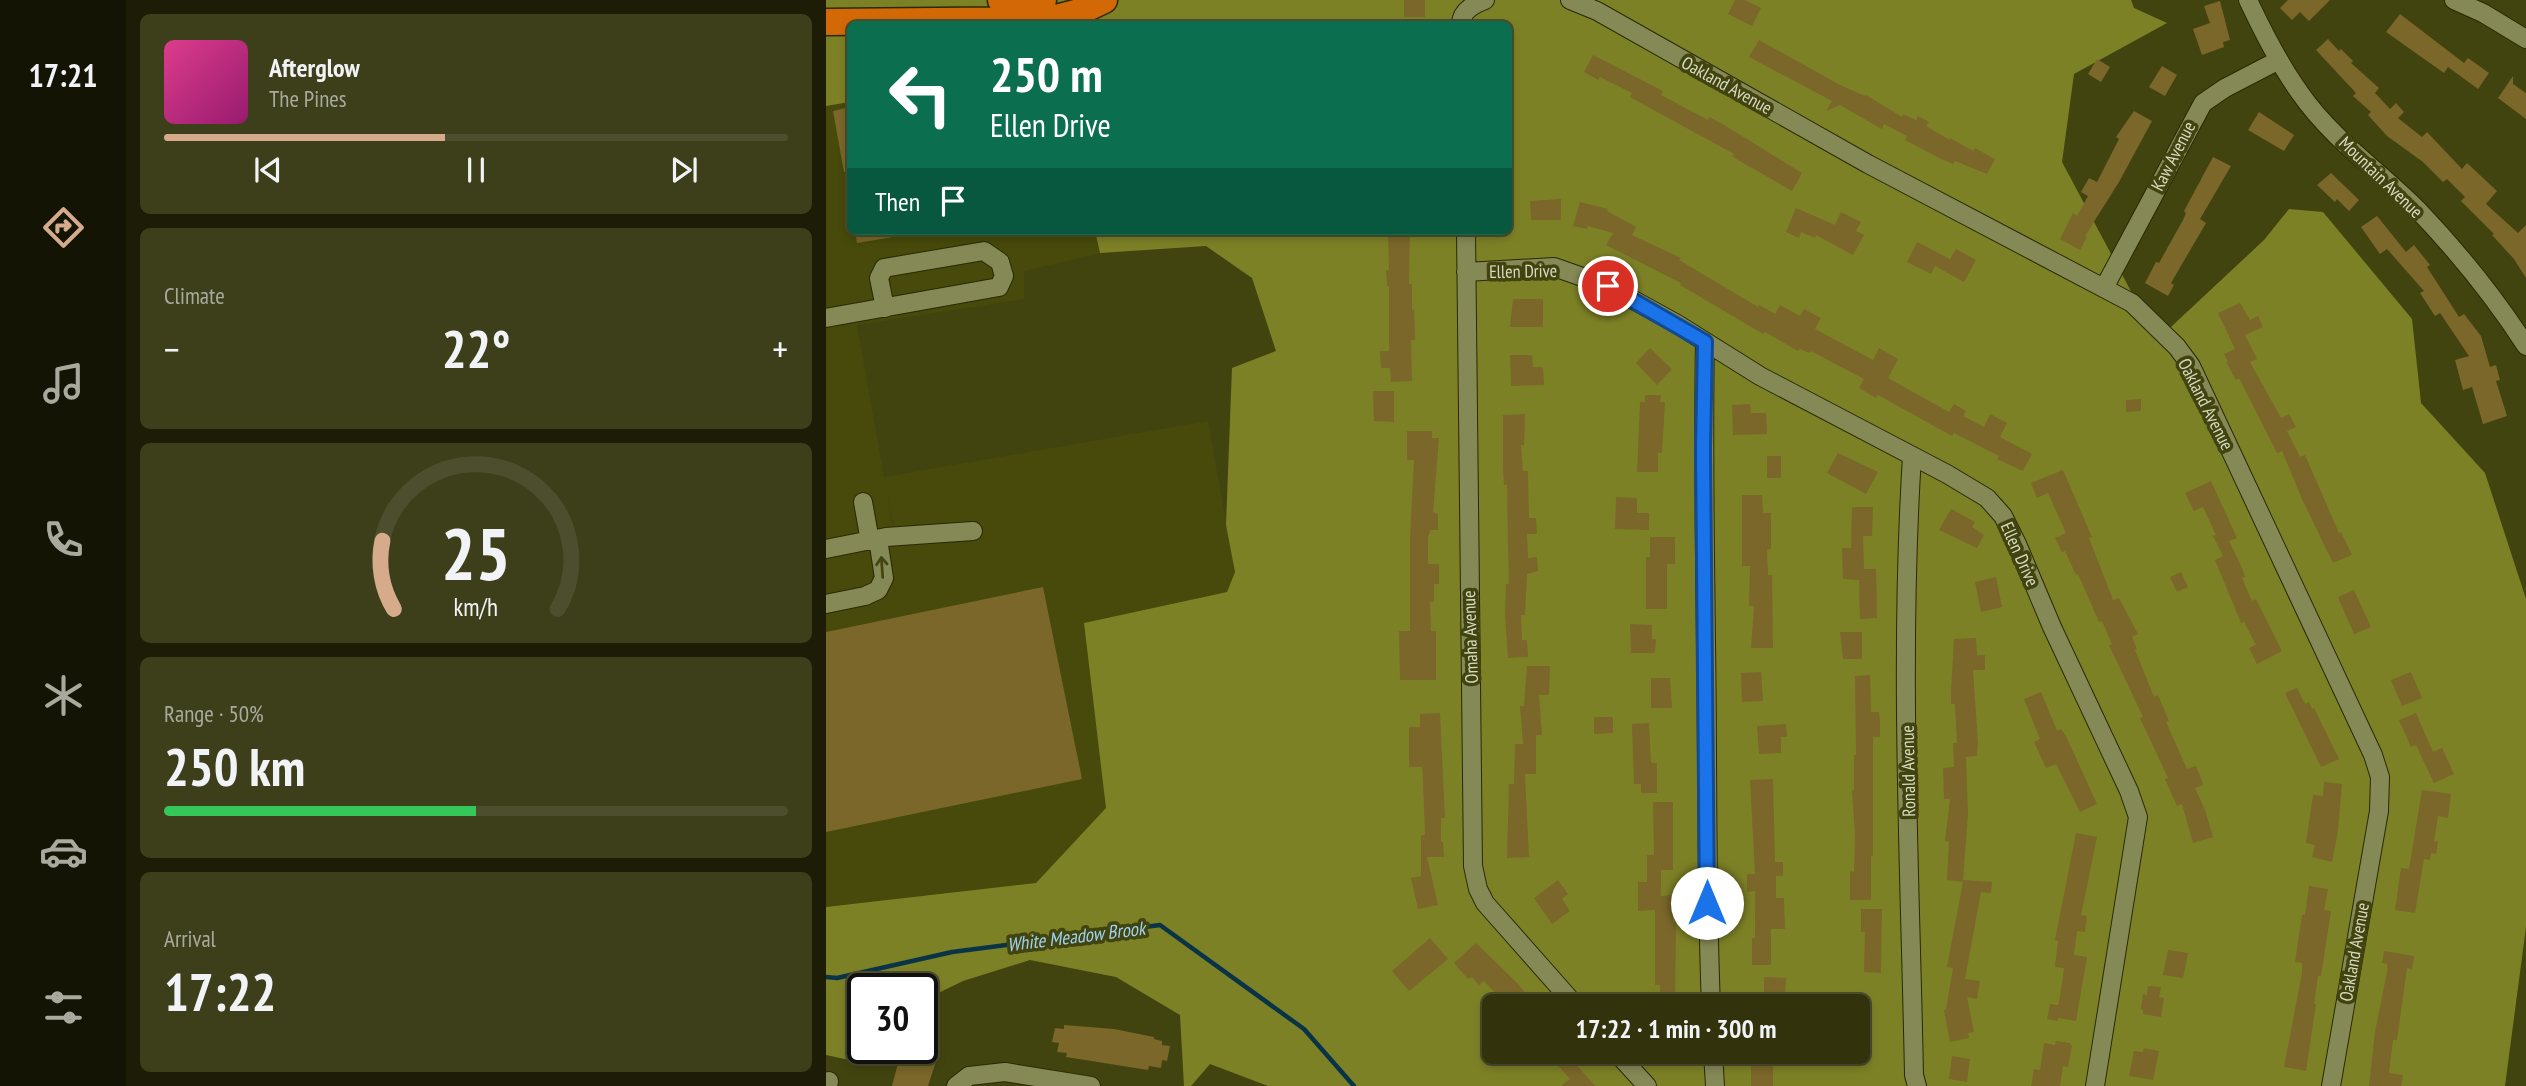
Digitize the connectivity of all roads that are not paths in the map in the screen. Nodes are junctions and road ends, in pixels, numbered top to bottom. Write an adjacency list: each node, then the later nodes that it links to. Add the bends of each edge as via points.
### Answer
1 (1002, 0): 2 (highway)
2 (1043, 0)
3 (1104, 0): 8 (highway, via 1048,20)
4 (1570, 0): 16 (street, Oakland Avenue)
5 (2248, 0): 13 (street, Mountain Avenue)
6 (2454, 0): 12 (street)
7 (1482, 1): 9 (street, via 1466,10)
8 (937, 21)
9 (1462, 21)
10 (826, 22): 11 (highway)
11 (847, 22)
12 (2526, 40)
13 (2279, 60): 16 (street, Kaw Avenue, via 2203,103); 20 (street, Mountain Avenue, via 2323,120 2472,268)
14 (1466, 235): 15 (street, Omaha Avenue)
15 (1466, 272): 19 (street, Ellen Drive, via 1554,267 1608,286); 27 (street, Omaha Avenue, via 1473,866 1485,903)
16 (2104, 288): 37 (street, Oakland Avenue, via 2132,303 2191,366 2380,777 2379,811)
17 (884, 308): 17 (street, via 999,287 1004,275 1000,262 984,251 884,268 878,278); 18 (street)
18 (826, 318)
19 (1705, 342): 21 (street, Ellen Drive); 28 (street, via 1703,540)
20 (2526, 346)
21 (1912, 456): 35 (street, Ronald Avenue, via 1906,685); 36 (street, Ellen Drive, via 1987,498 2003,516 2138,817)
22 (863, 502): 24 (street)
23 (973, 531): 24 (street)
24 (874, 540): 25 (street); 26 (street, one-way to 24, via 878,590 884,578)
25 (826, 549)
26 (826, 604)
27 (1565, 994)
28 (1711, 994)
29 (1627, 1064): 33 (street)
30 (1714, 1064): 34 (street)
31 (956, 1086): 32 (street, via 969,1076 1005,1072)
32 (1091, 1086)
33 (1647, 1086)
34 (1715, 1086)
35 (1917, 1086)
36 (2095, 1086)
37 (2331, 1086)

